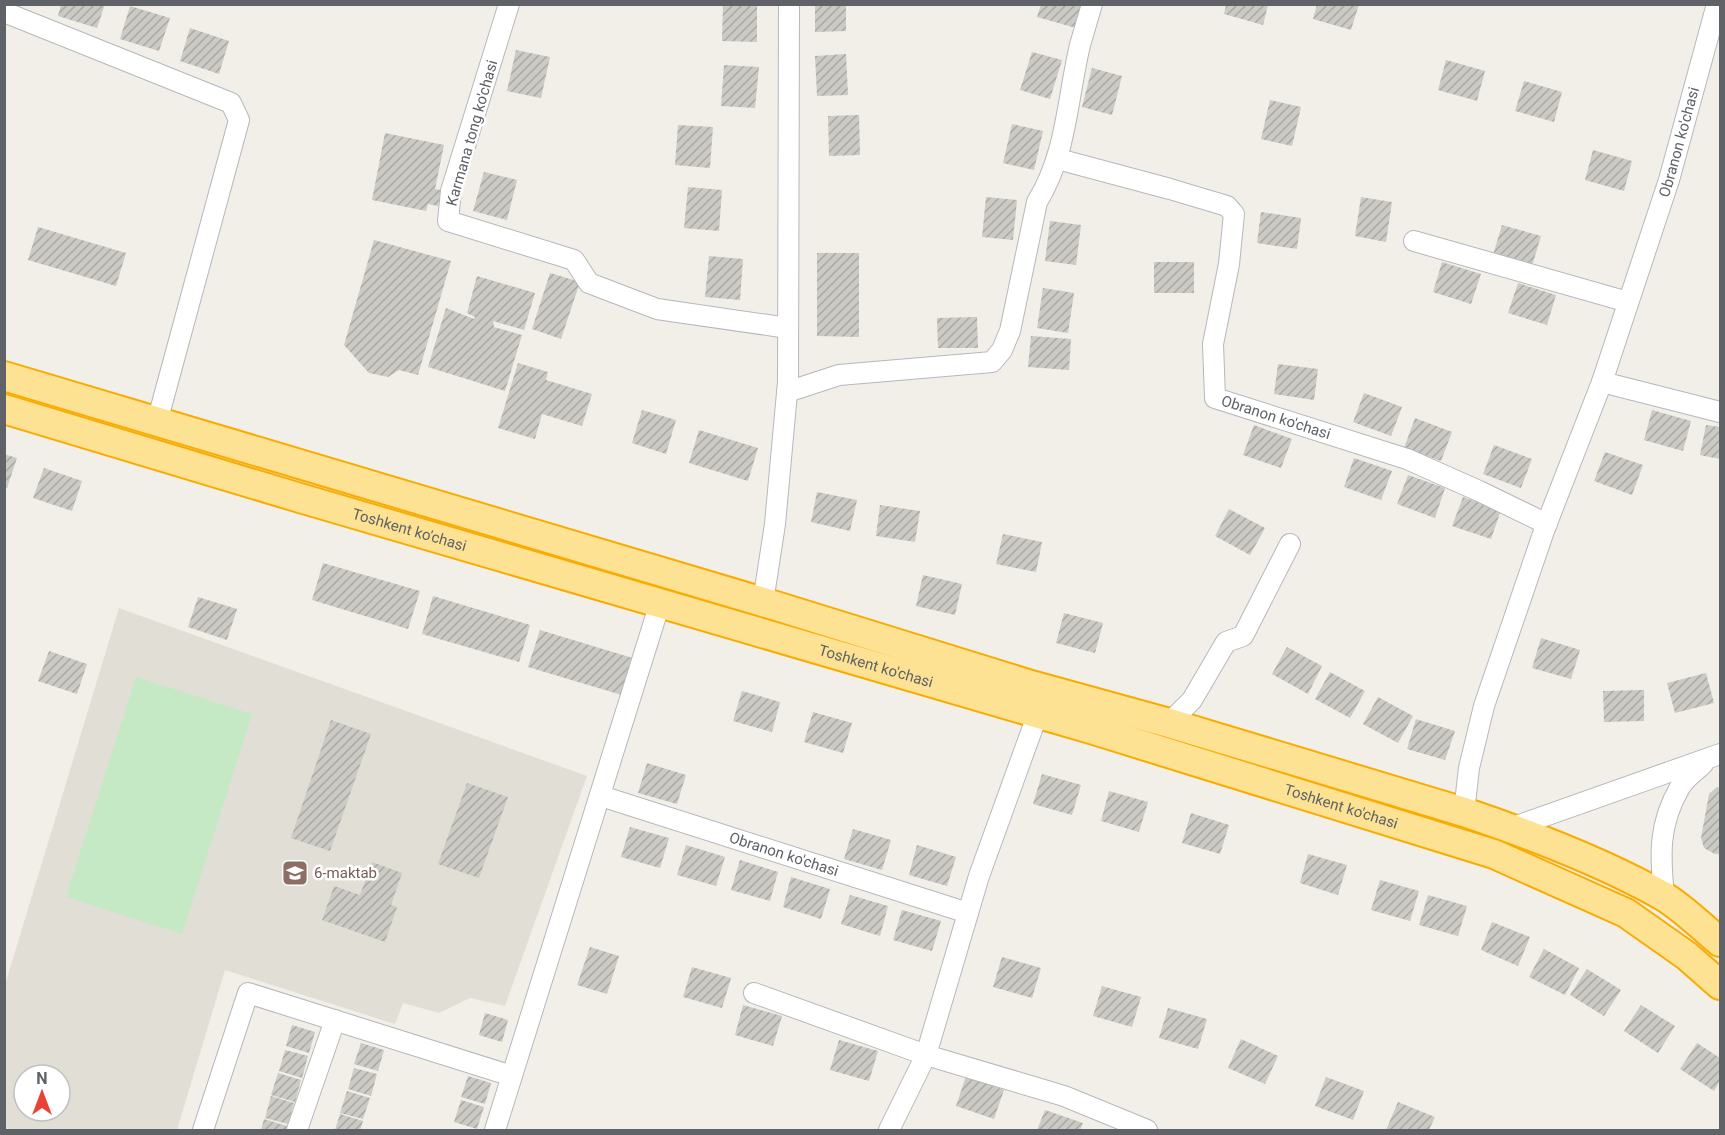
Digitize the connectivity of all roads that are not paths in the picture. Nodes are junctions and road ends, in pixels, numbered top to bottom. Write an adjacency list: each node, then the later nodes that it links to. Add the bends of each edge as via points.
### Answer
1 (509, 4): 9 (street, Karmana tong ko'chasi, via 452,191 448,221 574,260 589,283 657,309)
2 (789, 4): 9 (street)
3 (1092, 4): 6 (street)
4 (1718, 11): 8 (street, Obranon ko'chasi, via 1669,180)
5 (4, 12): 15 (street, via 231,103 239,120)
6 (1058, 159): 12 (street, via 1037,202 1010,331 992,362 839,375); 16 (street, Obranon ko'chasi, via 1227,206 1234,214 1229,264 1213,344 1215,398 1407,459)
7 (1414, 241): 8 (street)
8 (1628, 302): 11 (street, Obranon ko'chasi)
9 (788, 328): 12 (street)
10 (4, 376): 15 (highway, Toshkent ko'chasi)
11 (1602, 382): 14 (street); 16 (street, Obranon ko'chasi)
12 (787, 392): 18 (street)
13 (4, 409): 19 (highway, Toshkent ko'chasi)
14 (1720, 412)
15 (157, 422): 18 (highway, Toshkent ko'chasi)
16 (1547, 524): 24 (street, Obranon ko'chasi, via 1484,706 1469,768)
17 (1290, 544): 21 (street, via 1243,636 1226,642 1192,700)
18 (764, 602): 21 (highway, Toshkent ko'chasi, via 1031,685)
19 (660, 603): 20 (highway, Toshkent ko'chasi); 23 (street)
20 (1038, 713): 27 (street); 29 (highway, Toshkent ko'chasi, via 1494,854 1626,913)
21 (1169, 723): 24 (highway, Toshkent ko'chasi)
22 (1714, 757): 25 (street); 26 (street, via 1681,786 1664,825 1660,854)
23 (601, 796): 27 (street, Obranon ko'chasi); 33 (street)
24 (1464, 812): 25 (highway, Toshkent ko'chasi)
25 (1511, 828): 26 (highway, Toshkent ko'chasi)
26 (1664, 897): 28 (highway, Toshkent ko'chasi)
27 (968, 913): 32 (street)
28 (1720, 942)
29 (1720, 985)
30 (754, 993): 32 (street)
31 (335, 1020): 33 (street); 34 (street, via 248,993); 35 (street)
32 (926, 1055): 37 (street); 38 (street, via 1064,1096)
33 (512, 1076): 36 (street)
34 (203, 1131)
35 (297, 1131)
36 (495, 1131)
37 (890, 1131)
38 (1147, 1131)

